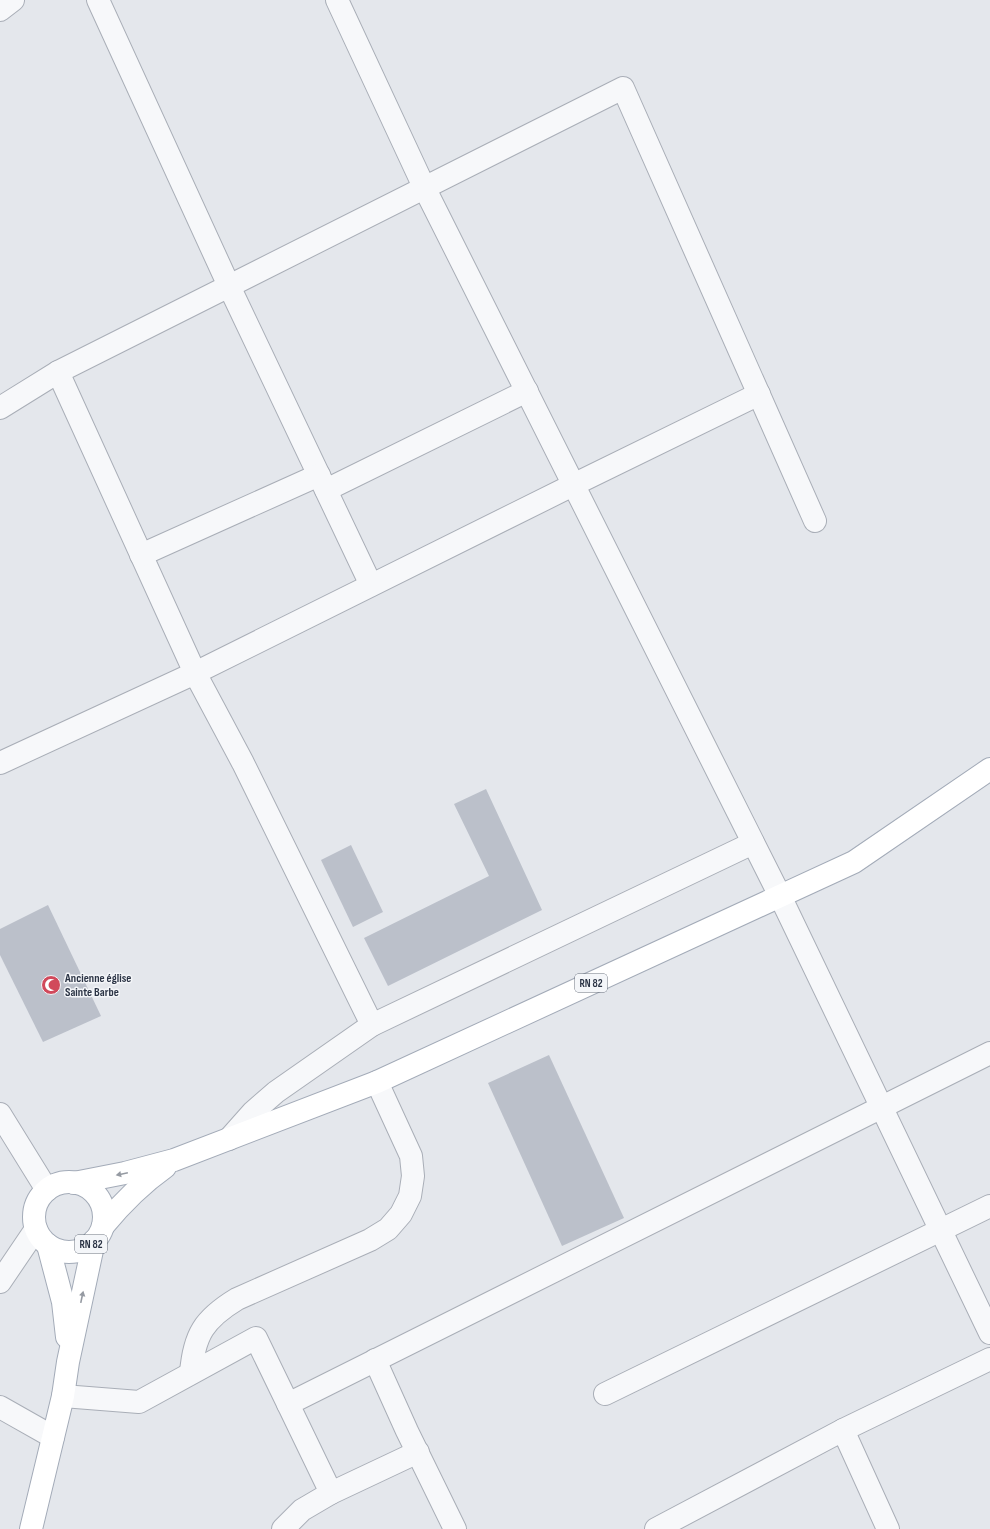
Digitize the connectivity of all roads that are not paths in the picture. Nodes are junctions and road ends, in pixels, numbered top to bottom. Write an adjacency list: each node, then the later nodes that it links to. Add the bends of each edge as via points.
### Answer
1 (13, 0): 4 (street)
2 (98, 0): 6 (street)
3 (337, 0): 5 (street)
4 (0, 10)
5 (424, 187): 6 (street); 8 (street); 9 (street, via 623,88)
6 (229, 286): 7 (street); 11 (street)
7 (58, 372): 10 (street); 14 (street)
8 (527, 392): 11 (street); 12 (street)
9 (759, 394): 12 (street); 13 (street)
10 (0, 408)
11 (322, 482): 14 (street); 15 (street)
12 (573, 484): 15 (street); 19 (street)
13 (815, 521)
14 (141, 555): 16 (street)
15 (371, 585): 16 (street)
16 (195, 673): 17 (street); 21 (street, via 243,763)
17 (0, 763)
18 (990, 769): 20 (main road, RN 82, via 854,862)
19 (753, 843): 20 (street); 21 (street)
20 (780, 896): 23 (main road, RN 82); 24 (street)
21 (372, 1025): 26 (street, via 276,1092)
22 (990, 1053): 24 (street)
23 (377, 1082): 26 (main road, RN 82); 39 (street, via 411,1156 413,1176 410,1196 401,1214 388,1229 370,1240 222,1309 208,1321 198,1337 192,1355)
24 (882, 1107): 31 (street); 37 (street)
25 (0, 1114): 29 (street)
26 (228, 1139): 27 (main road, RN 82)
27 (174, 1160): 28 (main road, RN 82, one-way to 28, via 125,1174); 32 (main road, RN 82, via 129,1196)
28 (74, 1183): 29 (main road, RN 82, via 56,1185); 32 (main road, RN 82, via 85,1186 101,1203 104,1214)
29 (47, 1190): 33 (main road, RN 82, via 35,1208 34,1219)
30 (990, 1206): 31 (street)
31 (940, 1230): 35 (street); 40 (street)
32 (98, 1234): 33 (main road, RN 82, via 84,1249 72,1252 60,1251); 38 (main road, RN 82, one-way to 32)
33 (42, 1237): 34 (street); 38 (main road, RN 82, via 63,1302)
34 (0, 1282)
35 (990, 1333)
36 (990, 1359): 44 (street)
37 (375, 1360): 42 (street); 46 (street)
38 (68, 1362): 41 (main road, RN 82)
39 (191, 1373): 41 (street, via 139,1402); 42 (street, via 256,1338)
40 (606, 1394)
41 (63, 1396): 45 (main road, RN 82)
42 (288, 1404): 47 (street)
43 (0, 1406): 45 (street)
44 (843, 1430): 51 (street); 52 (street)
45 (53, 1437): 48 (main road, RN 82)
46 (418, 1452): 47 (street); 50 (street)
47 (331, 1493): 49 (street, via 302,1510)
48 (31, 1529)
49 (283, 1529)
50 (455, 1529)
51 (656, 1529)
52 (888, 1529)

